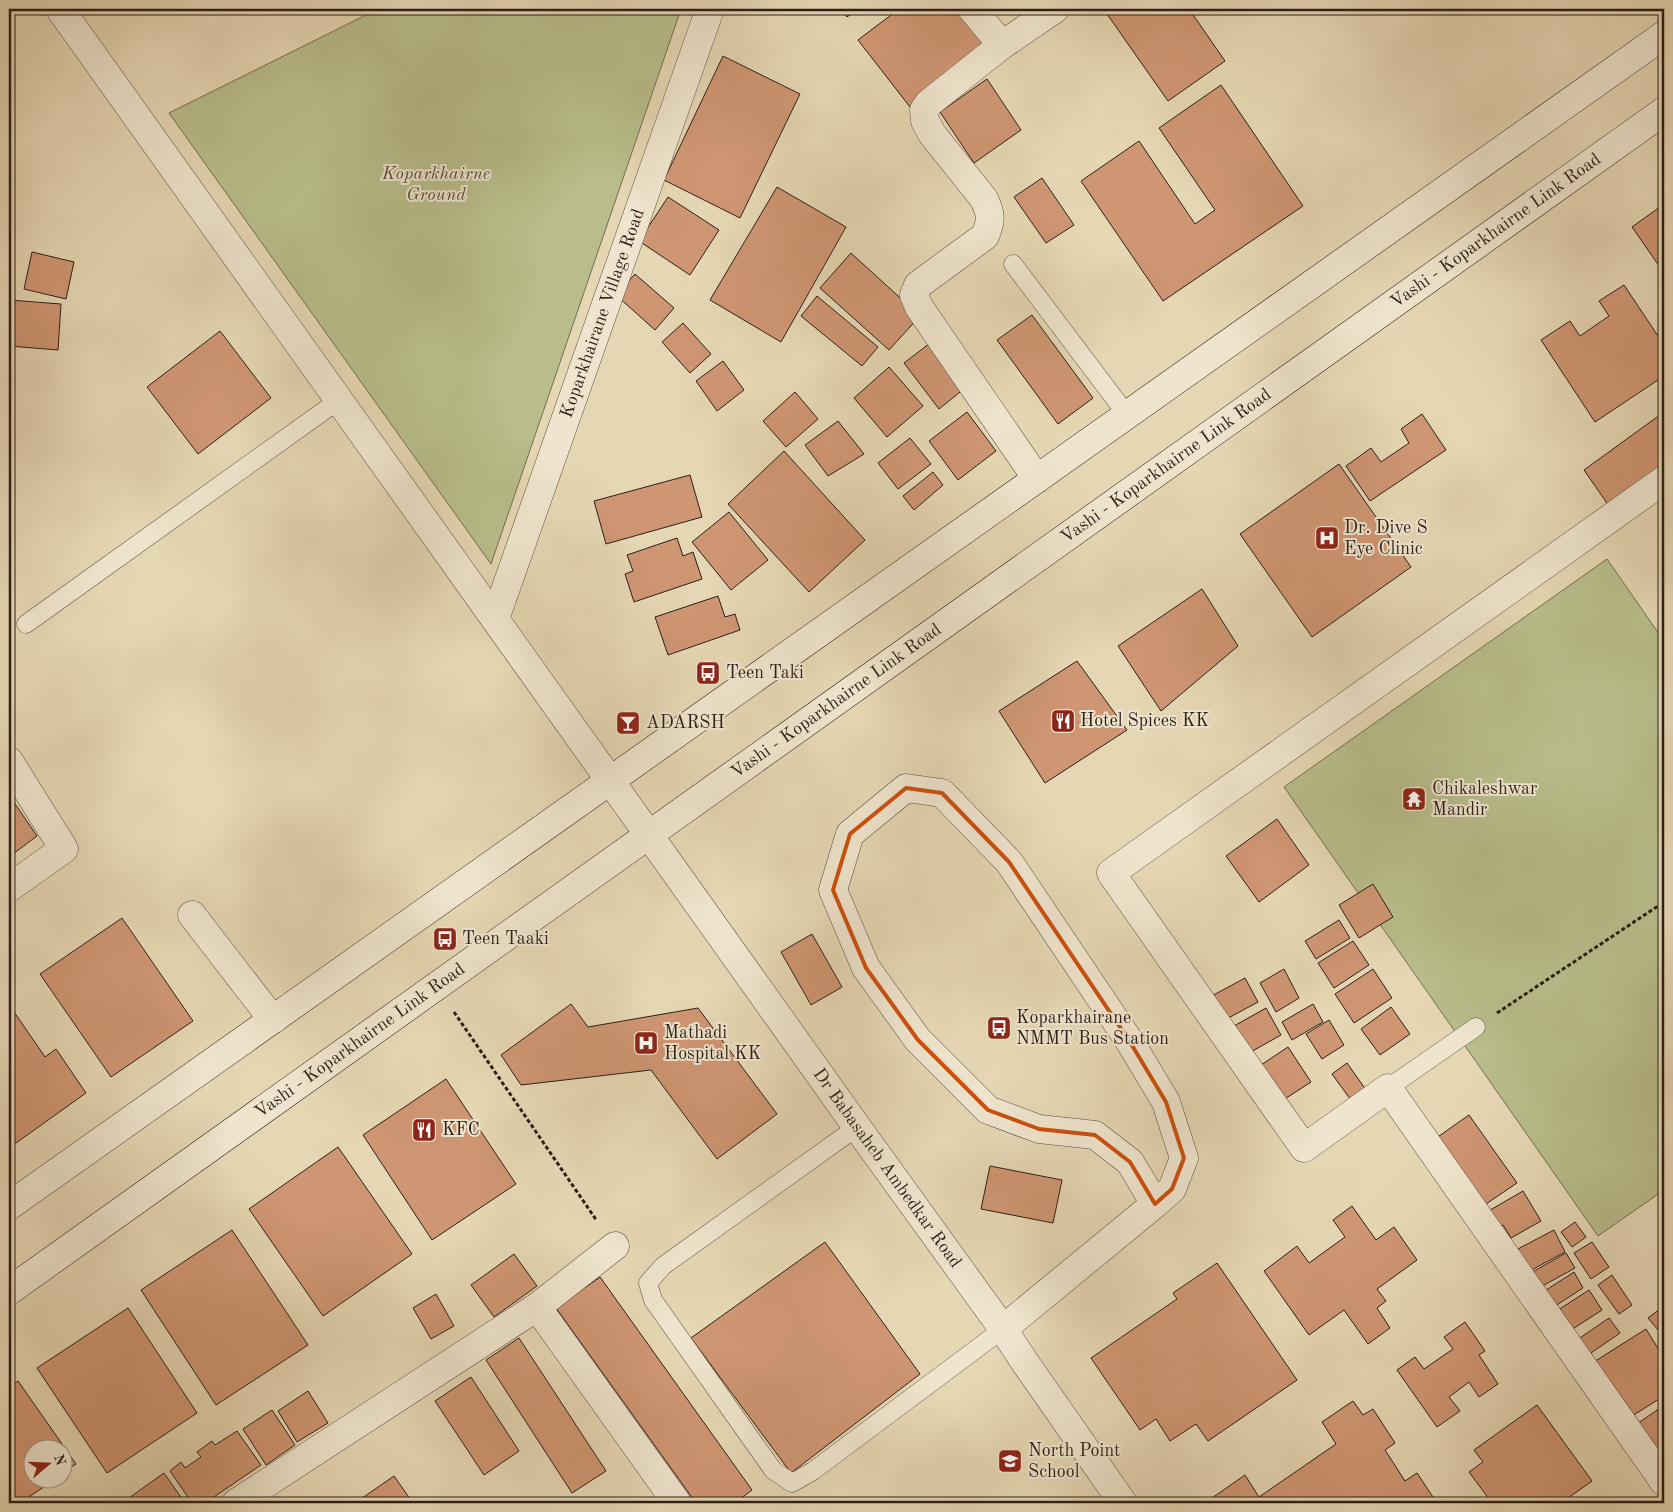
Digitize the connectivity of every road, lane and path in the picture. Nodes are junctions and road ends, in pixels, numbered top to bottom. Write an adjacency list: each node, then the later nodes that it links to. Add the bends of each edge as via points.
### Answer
1 (60, 9): 9 (street, Dr Babasaheb Ambedkar Road)
2 (710, 9): 13 (street, Koparkhairane Village Road)
3 (972, 9): 6 (street)
4 (1055, 9): 6 (street)
5 (1664, 35): 10 (street)
6 (1002, 45): 11 (street, via 928,103 924,110 925,121 932,134 984,199 990,210 990,224 984,236 918,285 914,295 919,307)
7 (1664, 111): 17 (street, Vashi - Koparkhairne Link Road)
8 (1013, 264): 10 (lane)
9 (339, 400): 13 (street, Dr Babasaheb Ambedkar Road); 14 (lane)
10 (1127, 414): 11 (street)
11 (1037, 479): 16 (street)
12 (1664, 480): 24 (street, via 1111,872 1304,1148)
13 (495, 619): 16 (street, Dr Babasaheb Ambedkar Road)
14 (26, 624)
15 (9, 761): 18 (street, via 64,848)
16 (610, 780): 17 (street, Dr Babasaheb Ambedkar Road); 22 (street)
17 (649, 835): 21 (street, Vashi - Koparkhairne Link Road); 25 (street, Dr Babasaheb Ambedkar Road)
18 (9, 888)
19 (1664, 902): 23 (path)
20 (192, 915): 22 (street)
21 (436, 986): 28 (path); 29 (street, Vashi - Koparkhairne Link Road)
22 (274, 1019): 27 (street)
23 (1476, 1027): 24 (lane)
24 (1388, 1088): 32 (street)
25 (857, 1127): 31 (street, Dr Babasaheb Ambedkar Road); 31 (lane, via 664,1266 648,1283 653,1300 772,1470 792,1483 813,1471)
26 (1155, 1204): 26 (street, via 1130,1162 1095,1135 1039,1129 988,1110 918,1040 866,968 833,890 850,834 906,788 942,793 1009,862 1130,1042 1166,1102 1184,1158 1172,1189); 31 (street)
27 (9, 1206)
28 (615, 1246): 30 (street)
29 (9, 1291)
30 (537, 1307): 33 (street); 34 (street)
31 (1004, 1329): 35 (street, Dr Babasaheb Ambedkar Road)
32 (1664, 1482)
33 (236, 1503)
34 (677, 1503)
35 (1123, 1503)

